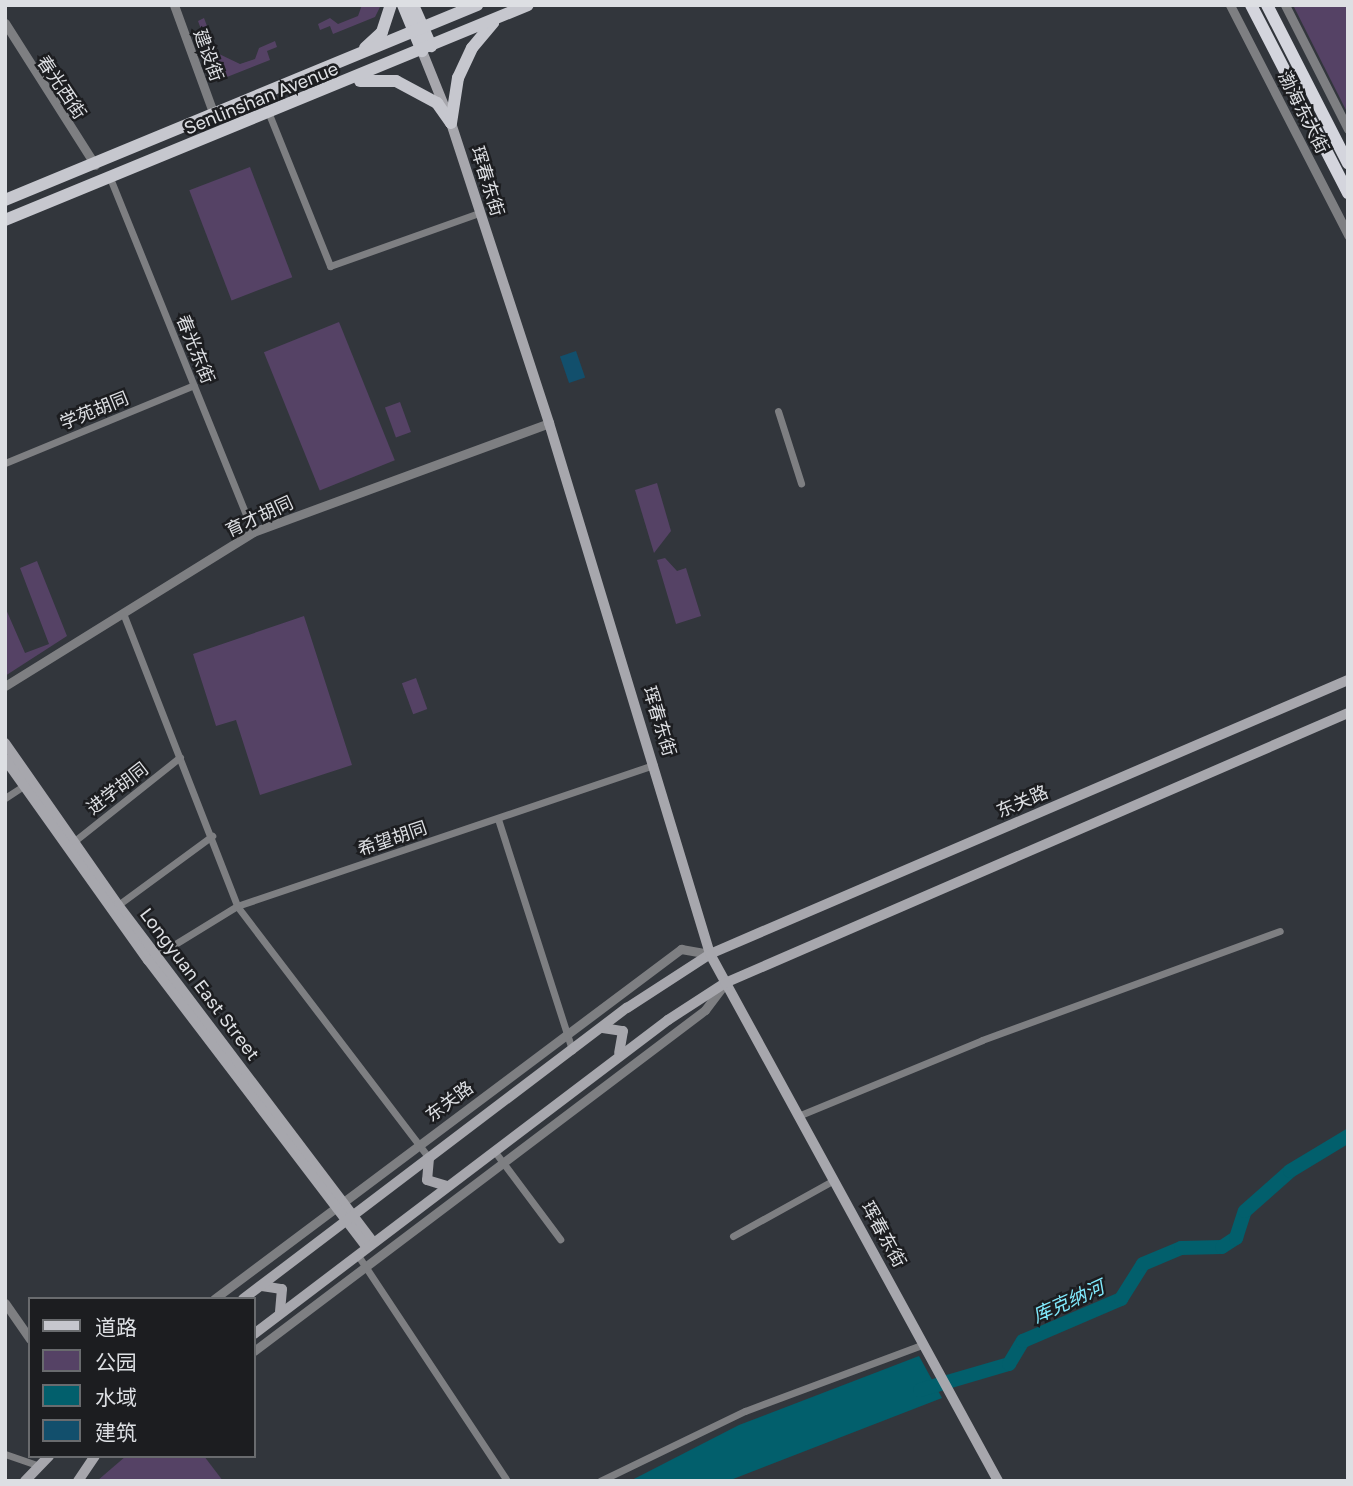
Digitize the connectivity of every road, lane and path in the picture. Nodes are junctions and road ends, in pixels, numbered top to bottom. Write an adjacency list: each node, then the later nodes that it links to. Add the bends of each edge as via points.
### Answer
1 (174, 5): 18 (street, 建设街)
2 (391, 5): 15 (main road, via 376,40)
3 (402, 5): 13 (main road)
4 (413, 5): 13 (main road)
5 (478, 5): 13 (main road, Senlinshan Avenue)
6 (528, 5): 11 (main road, Senlinshan Avenue)
7 (1230, 5): 28 (street, 渤海东大街)
8 (1251, 5): 24 (highway, 渤海东大街)
9 (1266, 5): 21 (highway, 渤海东大街)
10 (1286, 5): 20 (street, 渤海东大街)
11 (499, 17): 14 (main road, Senlinshan Avenue); 19 (main road, via 472,48 458,78)
12 (5, 23): 22 (street, 春光西街)
13 (420, 30): 14 (main road); 15 (main road, Senlinshan Avenue)
14 (426, 49): 16 (main road, Senlinshan Avenue); 19 (main road, 珲春东街)
15 (337, 66): 18 (main road, Senlinshan Avenue)
16 (342, 83): 17 (main road, Senlinshan Avenue); 19 (main road, via 396,81 437,103)
17 (269, 114): 23 (main road, Senlinshan Avenue); 26 (street, via 331,266)
18 (214, 116): 22 (main road, Senlinshan Avenue)
19 (452, 123): 26 (main road, 珲春东街)
20 (1348, 130)
21 (1348, 163)
22 (95, 165): 25 (main road, Senlinshan Avenue)
23 (110, 178): 27 (main road, Senlinshan Avenue); 29 (street, 春光东街)
24 (1348, 193)
25 (5, 200)
26 (479, 213): 31 (main road, 珲春东街)
27 (5, 220)
28 (1348, 235)
29 (194, 385): 32 (street, 学苑胡同); 34 (street, 春光东街)
30 (778, 411): 33 (street)
31 (549, 423): 34 (street, 育才胡同); 42 (main road, 珲春东街)
32 (5, 463)
33 (801, 484)
34 (253, 532): 35 (street, 育才胡同)
35 (123, 613): 37 (street, 育才胡同); 40 (street)
36 (1348, 680): 51 (main road, 东关路)
37 (5, 686)
38 (1348, 713): 53 (main road)
39 (5, 743): 43 (main road, Longyuan East Street)
40 (180, 757): 46 (street); 47 (street, 进学胡同)
41 (5, 759): 43 (main road, Longyuan East Street)
42 (655, 765): 45 (street, 希望胡同); 51 (main road, 珲春东街)
43 (26, 785): 44 (street); 47 (main road, Longyuan East Street); 52 (main road, Longyuan East Street)
44 (5, 798)
45 (498, 818): 49 (street, 希望胡同); 55 (street)
46 (212, 836): 48 (street); 49 (street)
47 (72, 843): 48 (main road, Longyuan East Street)
48 (118, 905): 52 (main road, Longyuan East Street)
49 (237, 906): 52 (street, 希望胡同); 59 (street)
50 (1280, 931): 58 (street, via 982,1040)
51 (710, 954): 53 (main road, 珲春东街); 54 (main road, 东关路); 55 (street, 东关路, via 681,949)
52 (152, 958): 65 (main road, Longyuan East Street)
53 (725, 983): 57 (main road); 58 (main road, 珲春东街); 62 (street, via 705,1010)
54 (594, 1033): 56 (main road, 东关路); 57 (main road, via 612,1026 625,1035)
55 (564, 1037): 56 (street); 59 (street, 东关路)
56 (572, 1050): 61 (main road, 东关路)
57 (611, 1064): 60 (main road)
58 (798, 1116): 64 (main road, 珲春东街)
59 (419, 1145): 61 (street); 65 (street, 东关路)
60 (495, 1152): 62 (street); 63 (main road)
61 (429, 1158): 63 (main road, via 426,1176 432,1186); 66 (main road, 东关路)
62 (504, 1163): 68 (street); 70 (street)
63 (459, 1180): 69 (main road)
64 (834, 1180): 67 (street); 78 (main road, 珲春东街)
65 (340, 1205): 66 (main road, Longyuan East Street); 72 (street, 东关路)
66 (350, 1218): 69 (main road, Longyuan East Street); 71 (main road, 东关路)
67 (733, 1236)
68 (560, 1239)
69 (365, 1247): 70 (street); 75 (main road)
70 (365, 1266): 79 (street); 86 (street)
71 (256, 1289): 73 (main road, 东关路); 75 (main road, via 274,1284 284,1293 283,1308)
72 (217, 1297)
73 (246, 1297)
74 (5, 1303): 77 (street)
75 (273, 1319): 76 (main road)
76 (256, 1332)
77 (28, 1336)
78 (926, 1347): 87 (street, via 745,1411); 88 (main road, 珲春东街)
79 (256, 1349)
80 (5, 1454): 83 (street)
81 (46, 1458): 83 (main road)
82 (94, 1458): 85 (main road)
83 (37, 1468): 84 (main road)
84 (25, 1481)
85 (78, 1481)
86 (507, 1481)
87 (600, 1481)
88 (998, 1481)

